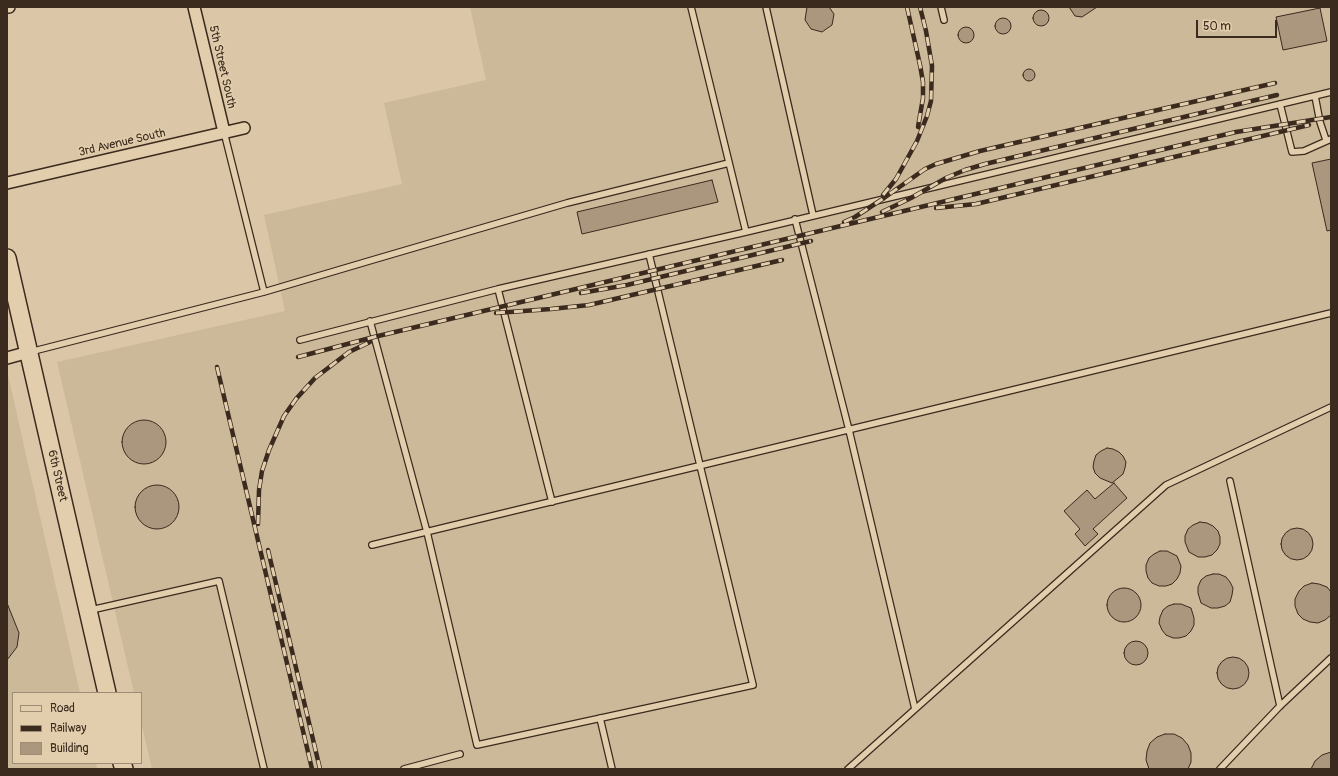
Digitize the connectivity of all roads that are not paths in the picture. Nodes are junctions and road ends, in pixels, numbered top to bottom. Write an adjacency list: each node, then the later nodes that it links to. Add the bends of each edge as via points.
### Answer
1 (194, 7): 10 (street, 5th Street South)
2 (691, 7): 12 (lane)
3 (766, 7): 14 (lane)
4 (941, 7): 5 (lane)
5 (944, 20)
6 (1331, 92): 7 (lane)
7 (1315, 96): 8 (lane); 11 (lane, via 1320,122)
8 (1280, 104): 11 (lane, via 1292,152 1304,151); 14 (lane)
9 (244, 128): 10 (street, 3rd Avenue South)
10 (224, 132): 13 (street, 3rd Avenue South); 20 (lane)
11 (1329, 140)
12 (729, 163): 16 (lane); 20 (lane, via 567,203)
13 (7, 183)
14 (813, 215): 15 (lane)
15 (795, 219): 16 (lane); 27 (lane)
16 (746, 232): 17 (lane)
17 (649, 254): 19 (lane); 28 (lane)
18 (8, 266): 24 (main road, 6th Street)
19 (498, 289): 22 (lane); 30 (lane)
20 (264, 292): 24 (lane)
21 (1331, 313): 27 (lane)
22 (370, 322): 23 (lane); 31 (lane)
23 (300, 340)
24 (29, 352): 25 (street); 33 (main road, 6th Street)
25 (7, 358)
26 (1331, 407): 37 (lane, via 1166,485)
27 (849, 430): 28 (lane); 37 (lane)
28 (700, 466): 30 (lane); 38 (lane, via 753,685)
29 (1230, 481): 36 (lane)
30 (552, 502): 31 (lane)
31 (427, 532): 32 (lane); 38 (lane, via 477,745)
32 (372, 545)
33 (88, 611): 35 (main road, 6th Street); 40 (lane, via 219,580)
34 (1331, 658): 36 (lane)
35 (107, 692)
36 (1280, 706): 44 (lane)
37 (915, 709): 43 (lane)
38 (600, 718): 42 (lane)
39 (460, 754): 41 (lane)
40 (264, 769)
41 (404, 769)
42 (612, 769)
43 (848, 769)
44 (1220, 769)

